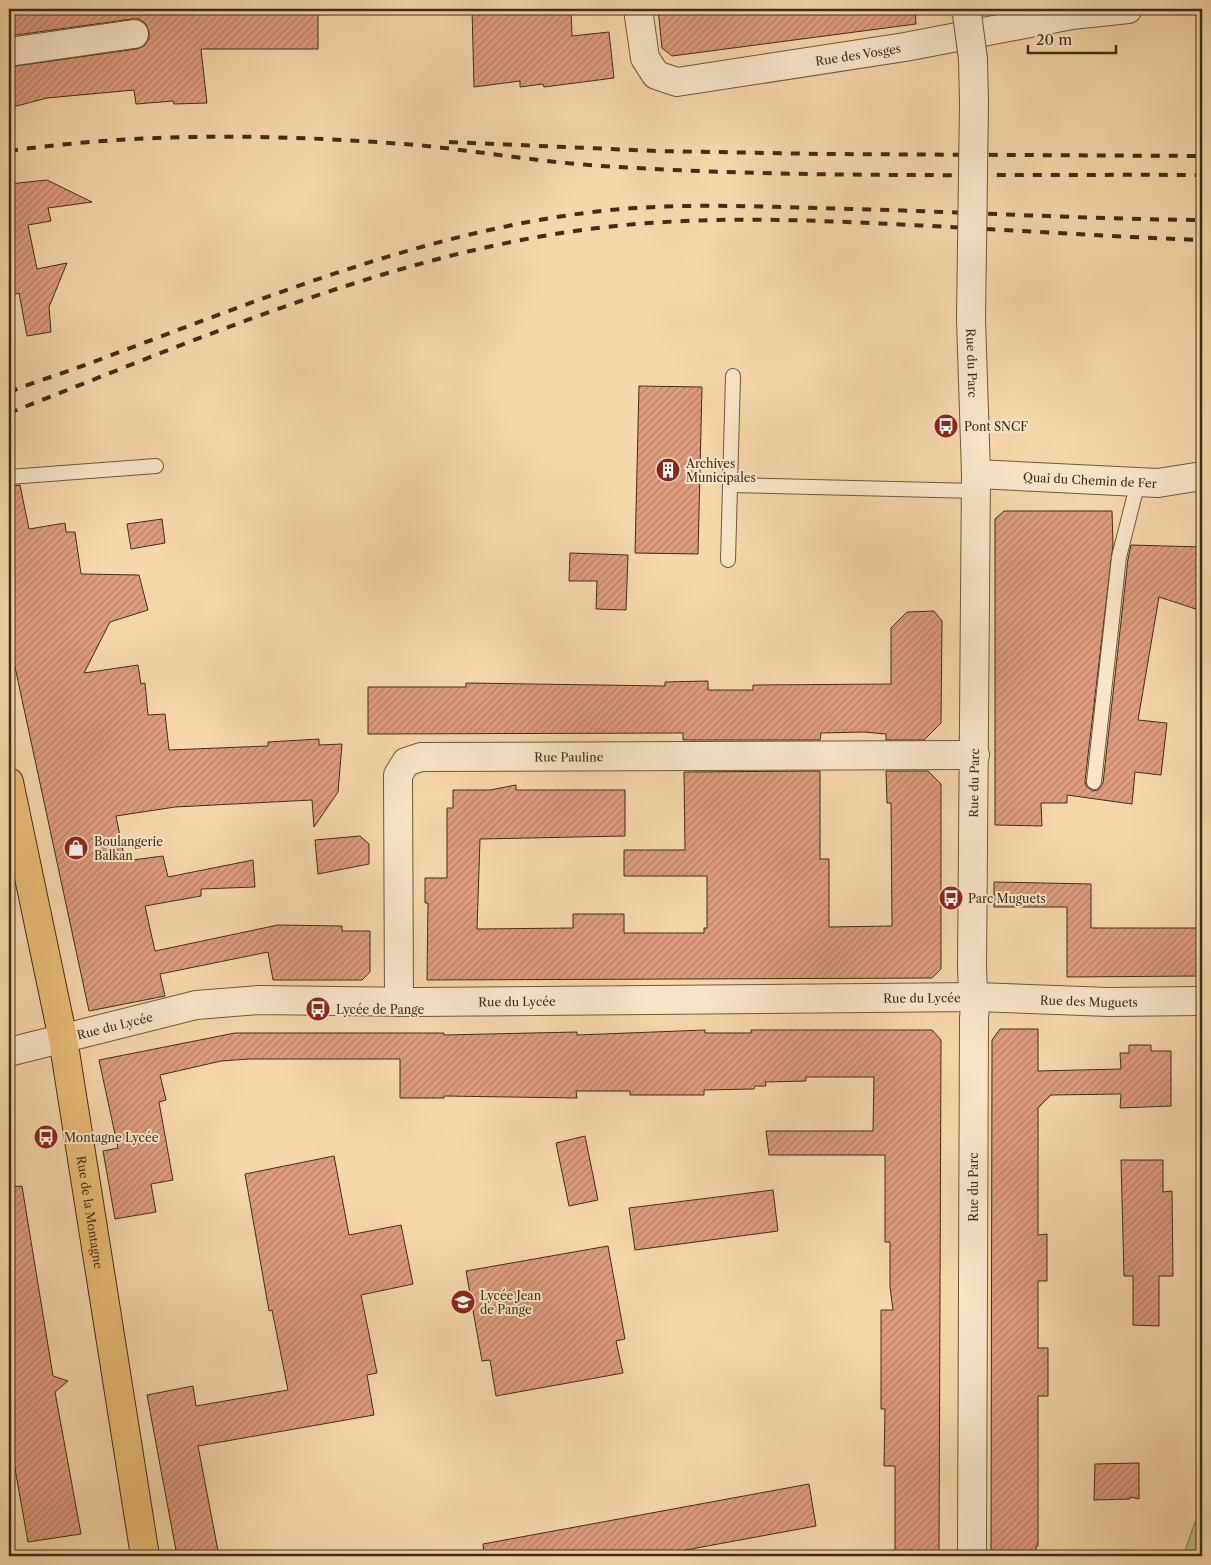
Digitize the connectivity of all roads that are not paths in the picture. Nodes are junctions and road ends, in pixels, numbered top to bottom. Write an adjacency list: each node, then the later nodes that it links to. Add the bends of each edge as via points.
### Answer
1 (638, 9): 2 (street, Rue des Vosges, via 645,58 656,75 677,82 905,47 1072,15)
2 (1128, 9)
3 (967, 11): 11 (street, Rue du Parc, bridge, via 974,103 971,319)
4 (134, 34): 5 (street)
5 (9, 52)
6 (733, 376): 12 (lane)
7 (156, 466): 9 (lane)
8 (1202, 476): 10 (street, Quai du Chemin de Fer, via 1158,483)
9 (9, 477)
10 (1138, 482): 11 (street, Quai du Chemin de Fer); 16 (lane, via 1118,557)
11 (976, 483): 12 (lane); 14 (street, Rue du Parc)
12 (730, 485): 13 (lane)
13 (728, 560)
14 (975, 755): 17 (street, Rue du Parc, via 972,992); 19 (street, Rue Pauline, via 421,757 406,762 398,775)
15 (9, 782): 20 (main road, Rue de la Montagne)
16 (1094, 782)
17 (976, 997): 18 (street, Rue des Muguets, via 1109,1002); 19 (street, Rue du Lycée); 23 (street, Rue du Parc)
18 (1202, 1001)
19 (399, 1002): 20 (street, Rue du Lycée, via 259,1000 196,1006)
20 (63, 1039): 21 (street, Rue du Lycée); 22 (main road, Rue de la Montagne)
21 (9, 1052)
22 (146, 1556)
23 (972, 1556)

